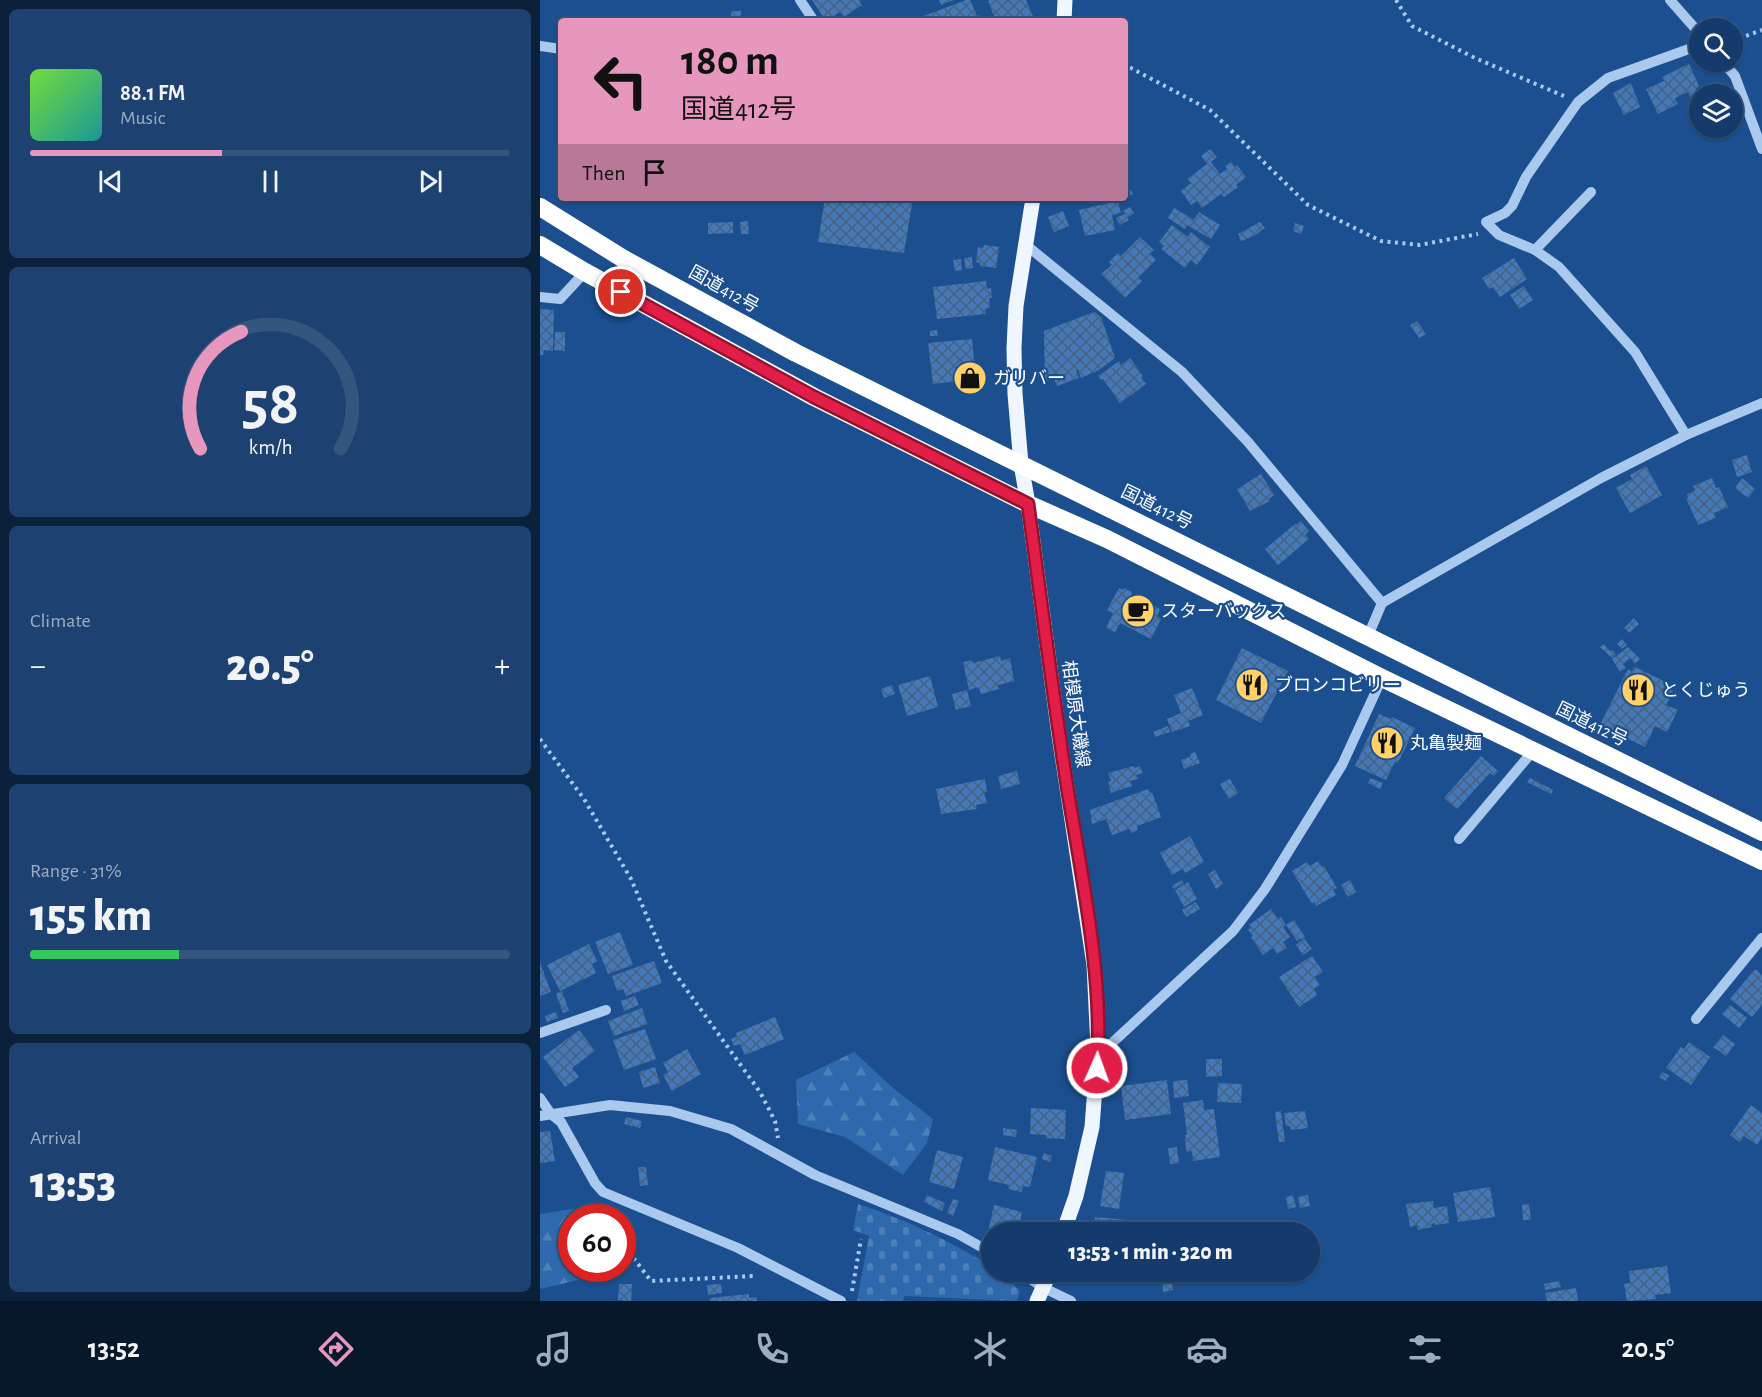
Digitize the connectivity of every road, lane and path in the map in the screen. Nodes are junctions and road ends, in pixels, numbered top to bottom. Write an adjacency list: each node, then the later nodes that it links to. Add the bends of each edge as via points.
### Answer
1 (800, 0): 5 (street)
2 (1065, 0): 6 (main road)
3 (1396, 0): 15 (path, via 1412,26)
4 (1670, 0): 7 (street)
5 (812, 18)
6 (1064, 18)
7 (1689, 22)
8 (1762, 30): 9 (path)
9 (1743, 37)
10 (540, 46): 11 (street)
11 (558, 49)
12 (1689, 49): 15 (street, via 1608,78)
13 (1128, 66): 20 (path, via 1210,110 1308,205 1381,241 1419,245)
14 (1732, 72): 16 (street)
15 (1578, 102): 20 (street, via 1526,177 1512,206 1486,222)
16 (1762, 149)
17 (1591, 192): 23 (street)
18 (1033, 201): 22 (main road, 相模原大磯線)
19 (540, 207): 28 (highway, 国道412号, via 622,258 796,353)
20 (1494, 230): 23 (street)
21 (540, 244): 24 (highway)
22 (1026, 244): 28 (main road, 相模原大磯線, via 1014,348); 30 (street, via 1182,372 1248,442)
23 (1535, 250): 27 (street, via 1559,267 1635,352)
24 (585, 272): 25 (street, via 560,299); 29 (highway, via 814,397)
25 (540, 297)
26 (1762, 403): 27 (street)
27 (1686, 435): 30 (street, via 1601,478)
28 (1021, 464): 29 (main road, 相模原大磯線); 31 (highway, 国道412号)
29 (1028, 504): 32 (highway, via 1107,539); 42 (main road, 相模原大磯線, via 1094,965)
30 (1382, 603): 31 (street)
31 (1368, 636): 35 (highway, 国道412号)
32 (1382, 678): 34 (highway); 42 (street, via 1342,765 1265,889 1233,931 1112,1043)
33 (540, 739): 45 (path, via 584,799 631,879 666,961 760,1092 775,1120)
34 (1533, 751): 36 (street); 37 (highway)
35 (1762, 832)
36 (1459, 839)
37 (1762, 861)
38 (1762, 939): 40 (street)
39 (606, 1010): 41 (street)
40 (1696, 1019)
41 (540, 1033)
42 (1098, 1048): 46 (main road, 相模原大磯線, via 1092,1127)
43 (540, 1098): 44 (street)
44 (545, 1115): 45 (street, via 610,1105 670,1111 732,1129); 50 (street, via 561,1122 603,1192 738,1248)
45 (777, 1154): 48 (street)
46 (1068, 1222)
47 (861, 1239): 54 (path)
48 (981, 1247)
49 (636, 1261): 50 (path, via 651,1281)
50 (789, 1274): 53 (street)
51 (1029, 1282): 52 (street)
52 (1040, 1294): 55 (street)
53 (841, 1301)
54 (850, 1301)
55 (1071, 1301)

